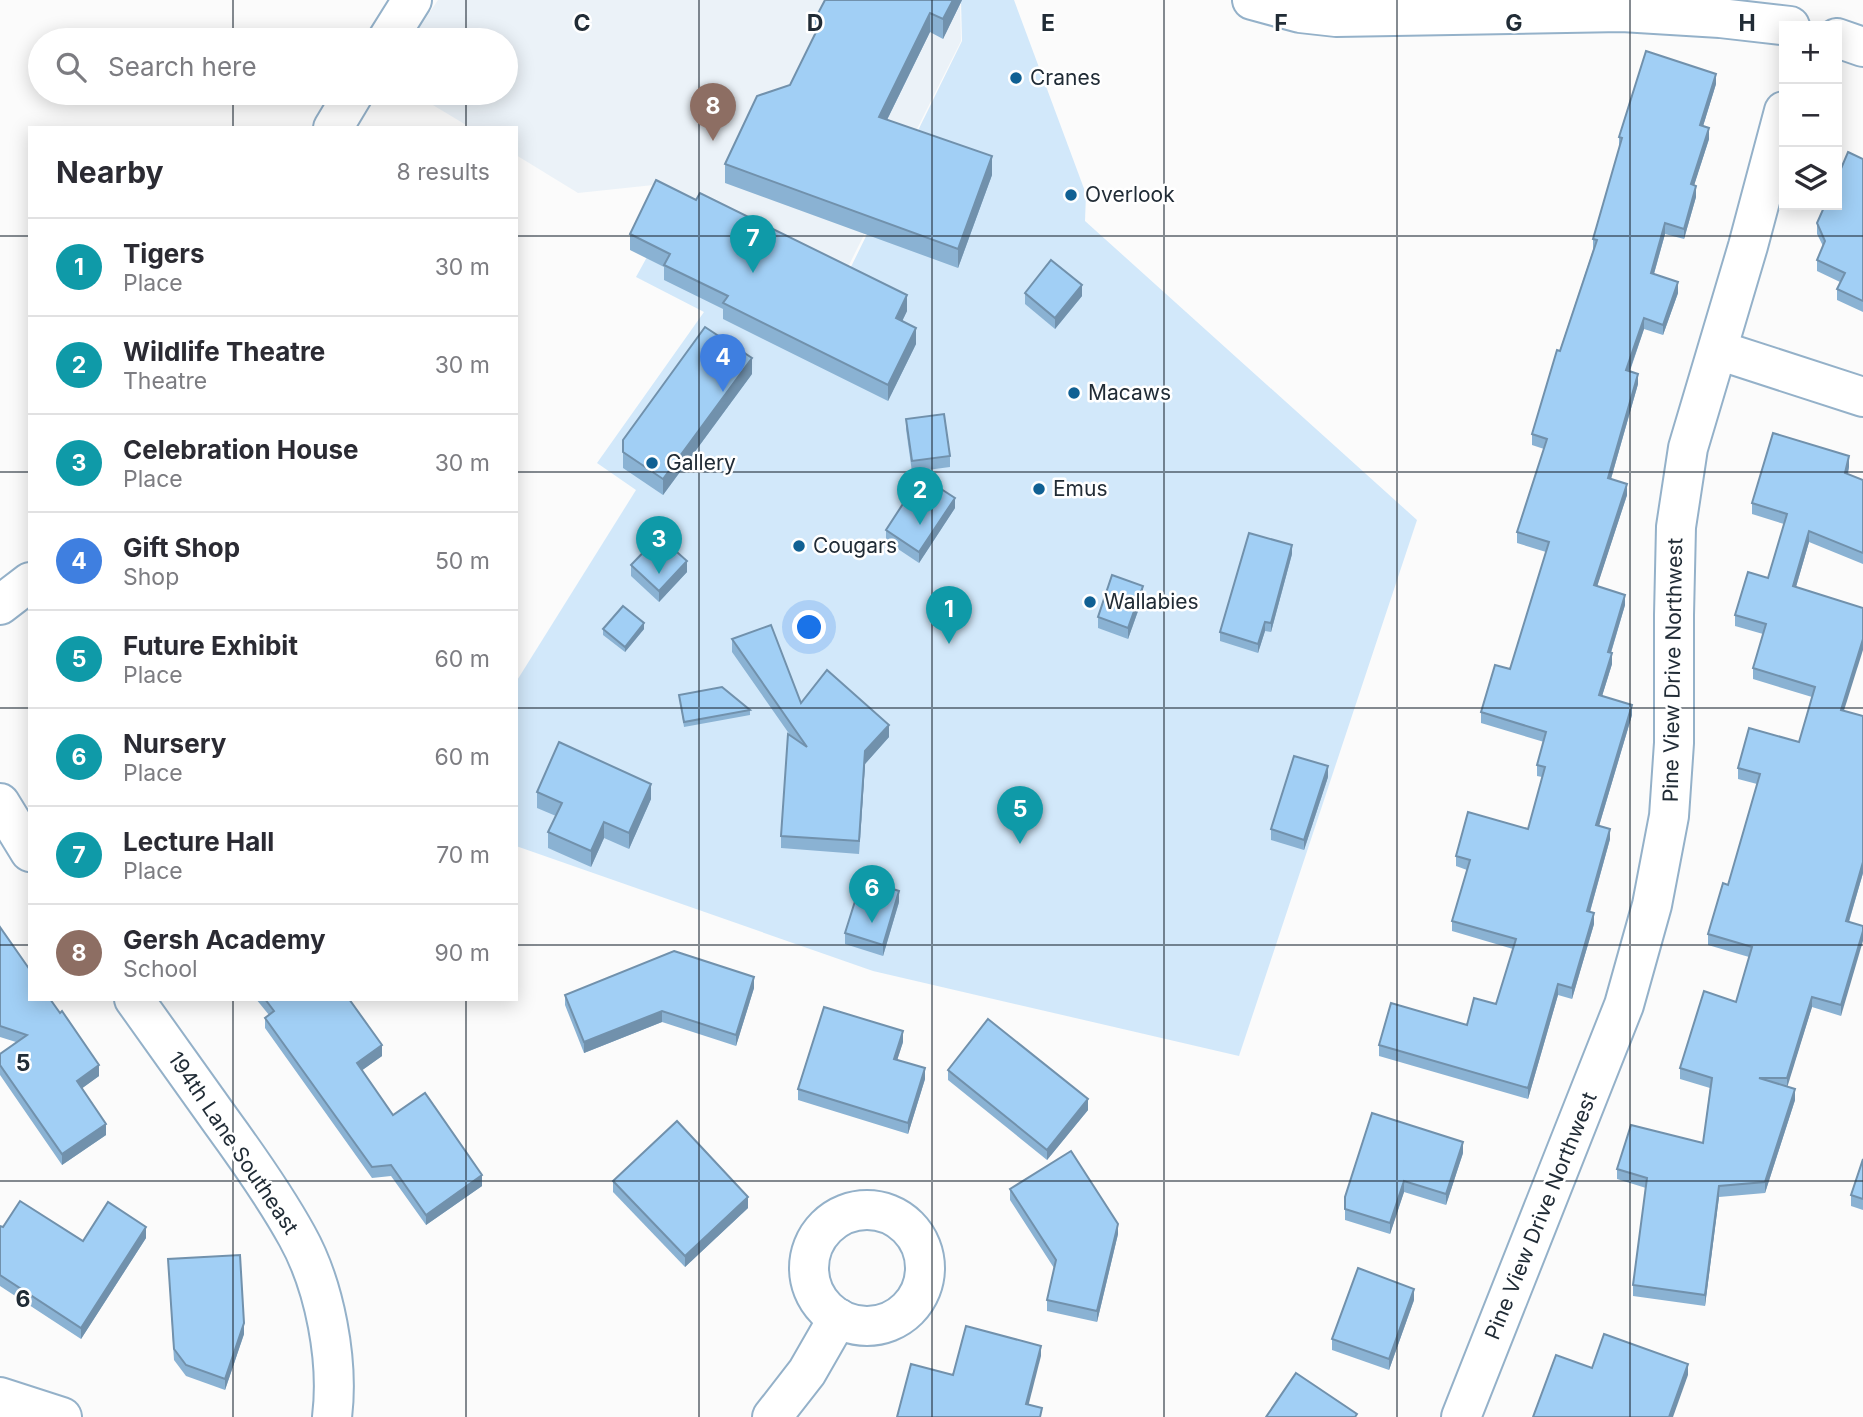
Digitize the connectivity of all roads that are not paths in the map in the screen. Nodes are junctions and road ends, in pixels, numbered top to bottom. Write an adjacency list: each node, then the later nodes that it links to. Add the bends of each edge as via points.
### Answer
1 (411, 0): 4 (street)
2 (1252, 0): 3 (street, via 1336,17 1622,12)
3 (1779, 25)
4 (394, 28)
5 (1842, 40): 6 (street)
6 (1863, 47)
7 (346, 105): 8 (street)
8 (333, 126)
9 (1779, 129): 10 (street, Pine View Drive Northwest)
10 (1718, 350): 11 (street); 22 (street, Pine View Drive Northwest, via 1688,449 1676,527 1674,743 1669,816 1652,905 1624,1005)
11 (1863, 397)
12 (28, 584): 13 (street)
13 (0, 605)
14 (3, 816): 15 (street)
15 (28, 849)
16 (135, 1001): 20 (street, 194th Lane Southeast, via 299,1238 330,1336 336,1387)
17 (838, 1318): 21 (street, via 807,1372)
18 (0, 1397): 19 (street)
19 (62, 1417)
20 (332, 1417)
21 (772, 1417)
22 (1461, 1417)

